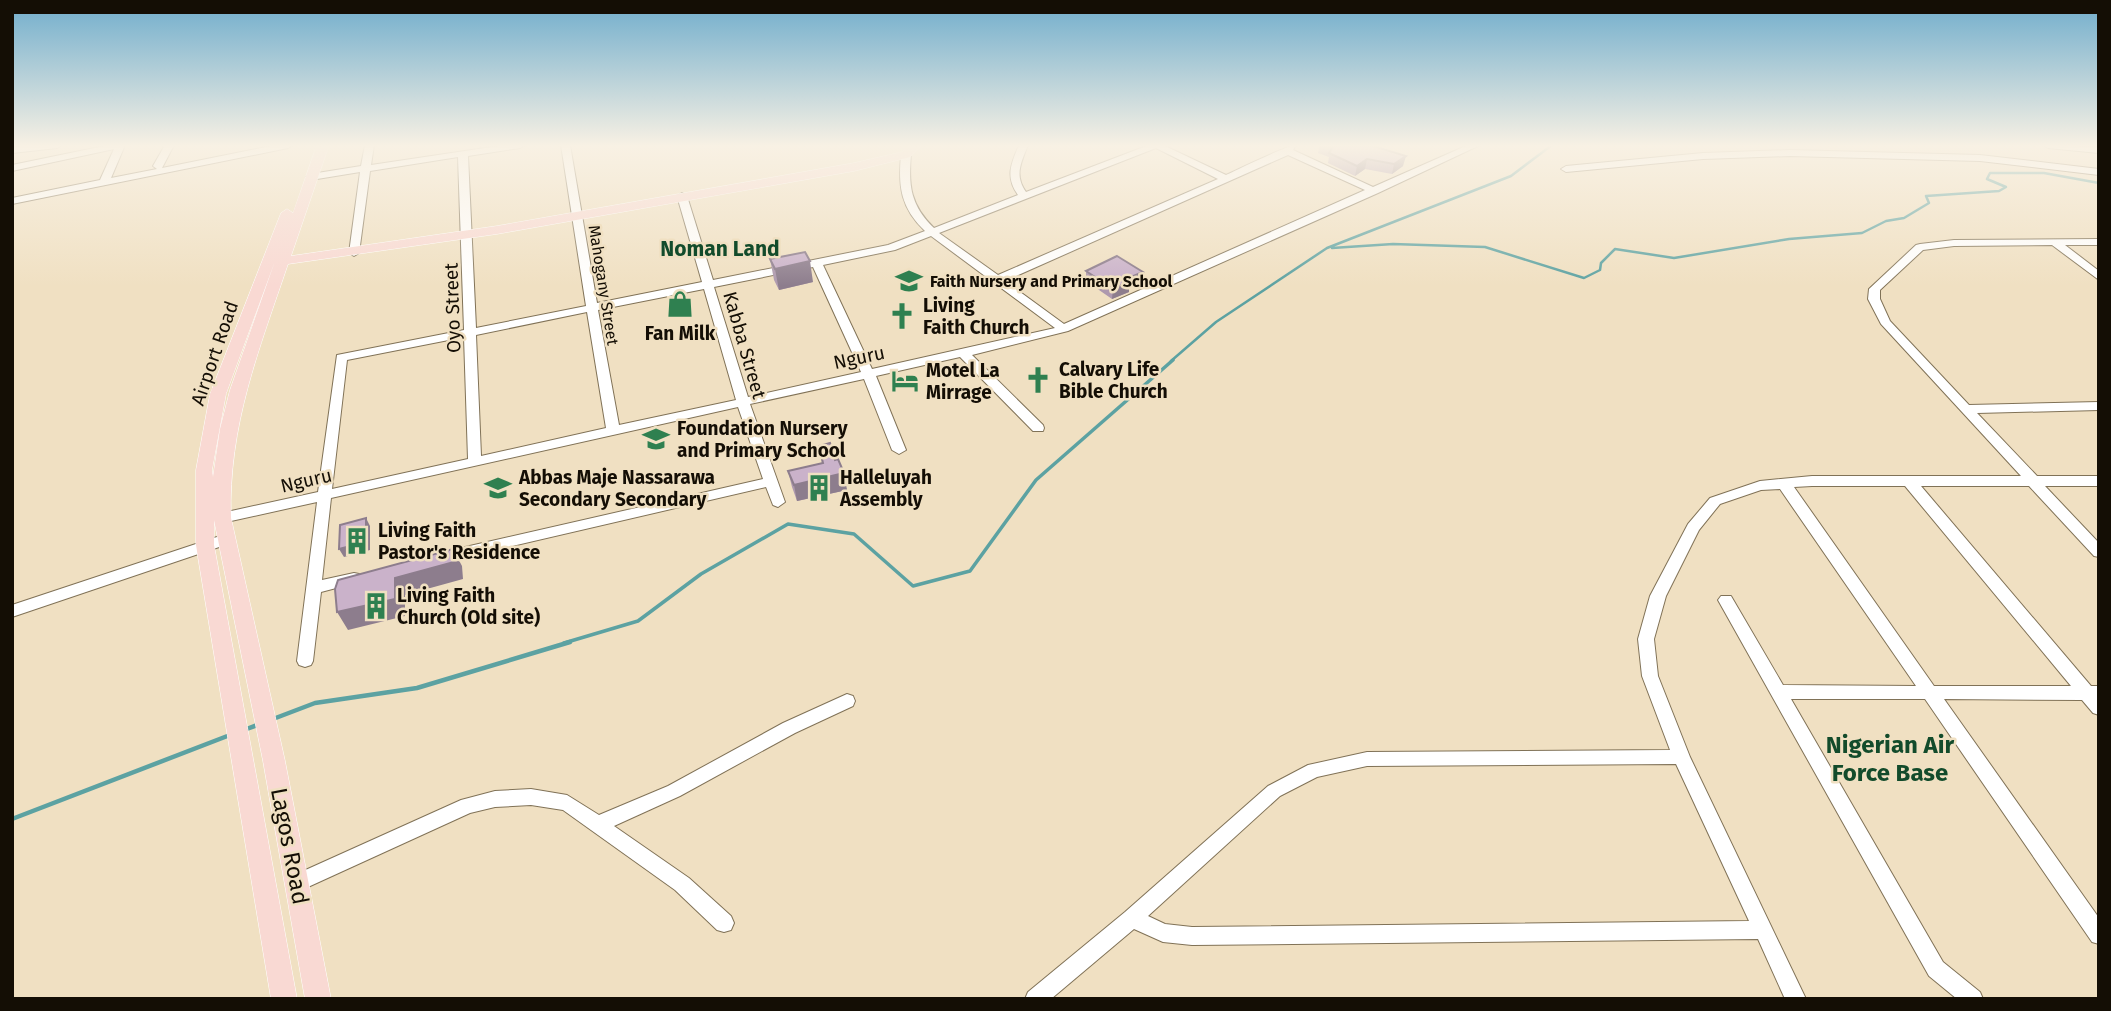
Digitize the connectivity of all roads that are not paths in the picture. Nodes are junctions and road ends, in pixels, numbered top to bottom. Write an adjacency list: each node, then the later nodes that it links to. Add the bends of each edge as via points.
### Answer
1 (45, 192): 15 (street)
2 (295, 192): 48 (main road, Airport Road, via 218,394 204,470)
3 (306, 192): 22 (main road, Airport Road)
4 (362, 192): 21 (street)
5 (464, 192): 18 (street, Oyo Street)
6 (573, 192): 16 (street, Mahogany Street)
7 (703, 192): 13 (main road)
8 (904, 192): 17 (street, via 907,203)
9 (1021, 192): 14 (street)
10 (1034, 192): 14 (street)
11 (1193, 192): 25 (street)
12 (1371, 192): 28 (street, Nguru)
13 (682, 196): 16 (main road); 26 (street, Kabba Street)
14 (1024, 196): 17 (street)
15 (12, 199)
16 (577, 215): 18 (main road); 27 (street, Mahogany Street)
17 (933, 233): 23 (street, via 891,248); 25 (street)
18 (466, 234): 21 (main road); 29 (street, Oyo Street)
19 (2099, 242): 20 (street)
20 (2055, 243): 24 (street); 34 (street, via 1920,247 1875,289 1874,299 1885,322)
21 (354, 253): 22 (main road)
22 (282, 261): 46 (main road, Airport Road, via 228,429 221,478)
23 (817, 263): 26 (street); 31 (street)
24 (2099, 277)
25 (997, 280): 28 (street)
26 (709, 286): 27 (street); 32 (street, Kabba Street)
27 (591, 309): 29 (street); 36 (street, Mahogany Street)
28 (1064, 330): 30 (street, Nguru)
29 (470, 331): 38 (street, Oyo Street); 44 (street, via 341,358)
30 (963, 354): 31 (street, Nguru); 35 (street)
31 (869, 375): 32 (street, Nguru); 37 (street)
32 (743, 402): 36 (street, Nguru); 39 (street, Kabba Street)
33 (2099, 406): 34 (street)
34 (1967, 409): 40 (street)
35 (1038, 428)
36 (613, 431): 38 (street, Nguru)
37 (898, 450)
38 (475, 461): 44 (street, Nguru)
39 (772, 481): 45 (street, Kabba Street); 50 (street)
40 (2032, 481): 41 (street); 42 (street); 49 (street)
41 (2099, 481)
42 (1910, 482): 43 (street); 57 (street)
43 (1784, 484): 59 (street); 63 (street, via 1747,489 1715,501 1693,528 1658,596 1646,639 1650,677)
44 (323, 496): 46 (street, Nguru); 52 (street)
45 (778, 502)
46 (222, 518): 47 (main road, Airport Road)
47 (226, 539): 48 (street); 58 (main road, Airport Road)
48 (205, 545): 54 (street); 61 (main road, Airport Road)
49 (2099, 552)
50 (421, 562)
51 (367, 575): 52 (street)
52 (313, 588): 55 (street)
53 (1726, 600): 56 (street)
54 (12, 611)
55 (305, 661)
56 (1779, 692): 59 (street); 74 (street, via 1936,968)
57 (2092, 693): 59 (street); 62 (street)
58 (260, 694): 65 (main road, Lagos Road)
59 (1931, 694): 69 (street)
60 (847, 701): 64 (street, via 674,791)
61 (234, 708): 70 (main road, Lagos Road)
62 (2099, 708)
63 (1681, 757): 66 (street, via 1367,759 1314,770 1274,791); 68 (street)
64 (598, 824): 65 (street, via 568,803 531,797 495,799 467,806); 67 (street, via 682,884)
65 (297, 883): 71 (main road, Lagos Road)
66 (1132, 918): 68 (street, via 1163,933 1192,936); 72 (street)
67 (723, 923)
68 (1763, 930): 73 (street)
69 (2099, 935)
70 (284, 999)
71 (318, 999)
72 (1035, 999)
73 (1796, 999)
74 (1973, 999)

